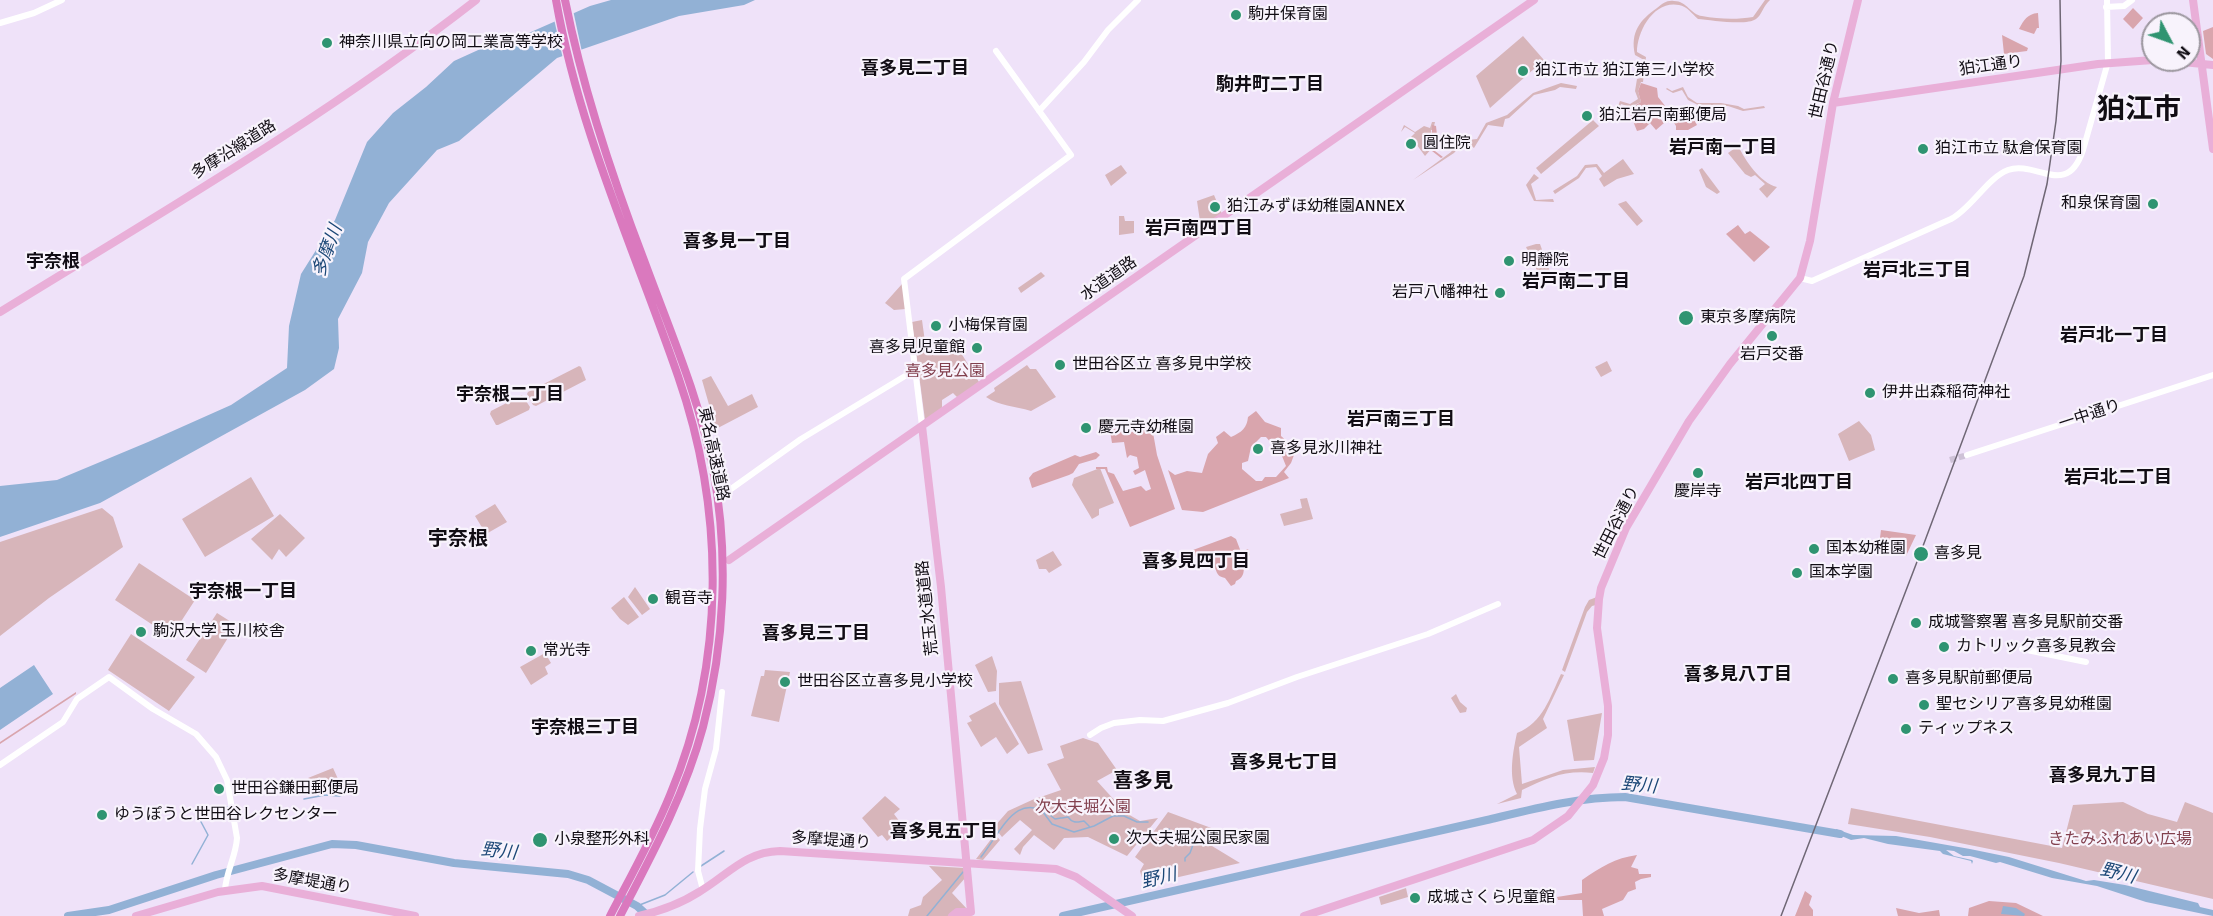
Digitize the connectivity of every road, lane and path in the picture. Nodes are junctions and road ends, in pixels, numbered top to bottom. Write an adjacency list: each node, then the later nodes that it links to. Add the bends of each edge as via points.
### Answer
1 (62, 0): 10 (street)
2 (476, 0): 20 (main road, 多摩沿線道路, via 317,114)
3 (556, 0): 39 (highway, 東名高速道路, via 589,133 687,403 704,470 712,546 710,641 694,723 662,816)
4 (565, 0): 40 (highway, 東名高速道路, via 605,154 698,408 712,467 721,534 720,637 703,726 681,794)
5 (1138, 0): 17 (street)
6 (1534, 0): 23 (main road, 水道道路)
7 (1858, 0): 16 (main road, 世田谷通り)
8 (2132, 0): 9 (street, via 2125,5)
9 (2106, 3): 13 (street)
10 (0, 23)
11 (996, 51): 17 (street)
12 (2141, 61): 13 (main road, 狛江通り)
13 (2108, 62): 16 (main road, 狛江通り); 19 (street, via 2078,164 2071,170 2057,176 2008,170 1951,219 1812,281)
14 (2201, 63): 15 (main road); 18 (main road)
15 (2213, 65)
16 (1833, 103): 19 (main road, 世田谷通り)
17 (1039, 111): 21 (street, 荒玉水道道路, via 1071,155 904,279)
18 (2213, 149)
19 (1800, 278): 43 (main road, 世田谷通り, via 1701,404 1616,550 1599,599 1608,735 1604,758 1591,787 1575,809 1547,832 1522,844)
20 (0, 312)
21 (915, 370): 23 (street, 荒玉水道道路); 25 (street, via 801,439)
22 (2213, 375): 24 (street, 一中通り)
23 (922, 426): 26 (main road, 水道道路); 33 (main road, 荒玉水道道路)
24 (1967, 455)
25 (724, 494)
26 (729, 560)
27 (1498, 604): 31 (street, via 1428,634 1228,703 1163,721 1114,723)
28 (2022, 649): 29 (street)
29 (2086, 662)
30 (722, 692): 35 (street, via 716,749 700,829 698,871)
31 (1090, 735)
32 (0, 765): 34 (street, via 63,722 77,699 109,677 196,734 216,757 228,780 237,838)
33 (966, 863): 35 (main road, 多摩堤通り, via 768,851 745,860); 36 (main road, 多摩堤通り, via 1056,869 1076,877); 42 (main road, 荒玉水道道路, via 972,912)
34 (225, 888): 37 (main road, 多摩堤通り); 38 (main road, 多摩堤通り, via 270,887)
35 (704, 890): 41 (main road, 多摩堤通り, via 680,904)
36 (1128, 914)
37 (136, 916)
38 (415, 916)
39 (610, 916)
40 (620, 916)
41 (639, 916)
42 (952, 916)
43 (1304, 916)

